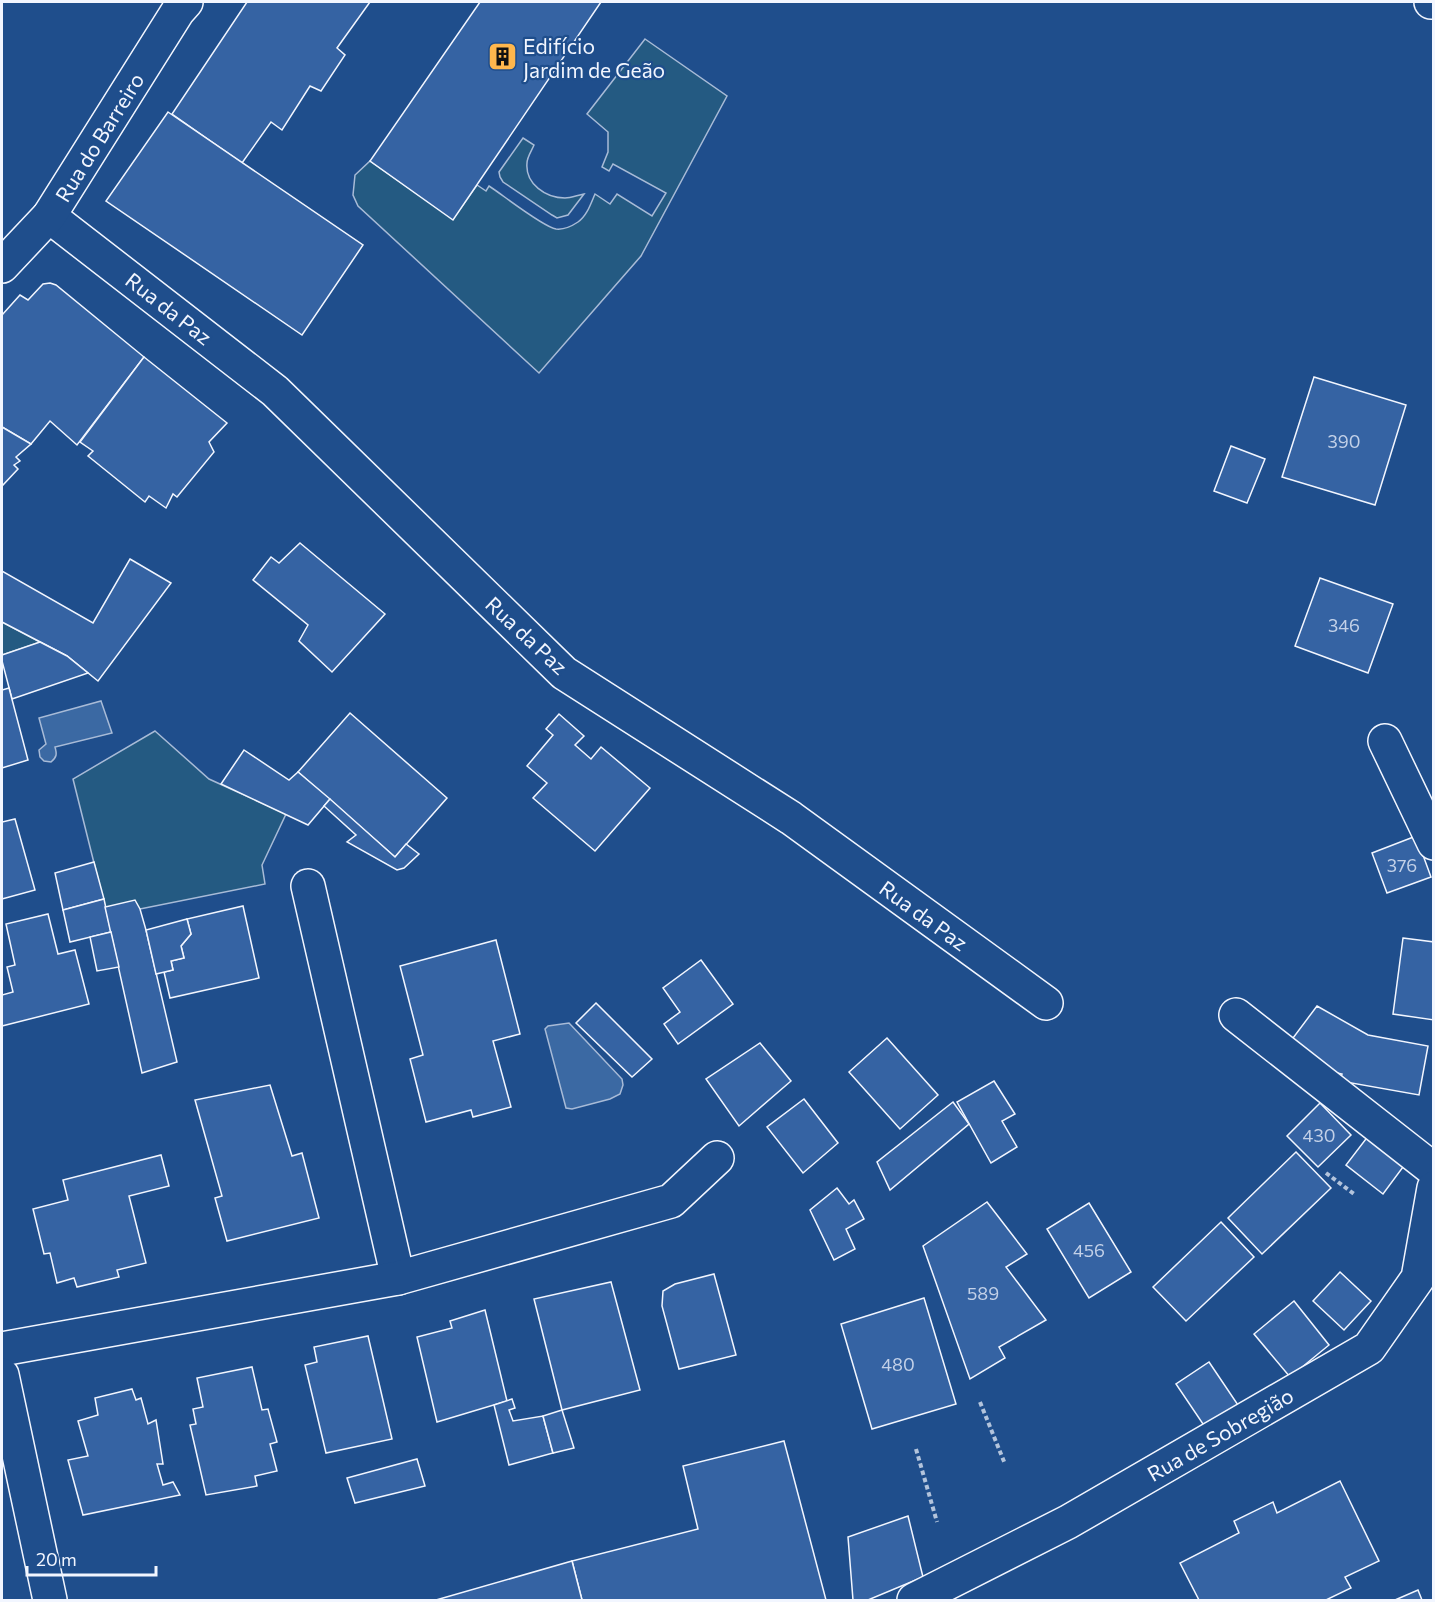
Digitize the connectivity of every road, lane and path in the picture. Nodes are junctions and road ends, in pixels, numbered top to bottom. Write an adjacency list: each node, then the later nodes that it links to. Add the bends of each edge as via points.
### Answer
1 (175, 5): 2 (street, Rua do Barreiro)
2 (50, 216): 3 (street, Rua do Barreiro); 7 (street, Rua da Paz, via 275,391 564,673 791,818)
3 (2, 266)
4 (1385, 741): 5 (street)
5 (1434, 843)
6 (308, 886): 14 (street)
7 (1046, 1003)
8 (1236, 1015): 10 (street)
9 (717, 1158): 14 (street, via 671,1201)
10 (1434, 1170)
11 (1326, 1173): 13 (path)
12 (1434, 1188): 22 (street, Rua de Sobregião, via 1418,1278 1369,1348 1068,1522)
13 (1354, 1194)
14 (398, 1278): 15 (street)
15 (2, 1349)
16 (2, 1375): 21 (street)
17 (980, 1402): 19 (path)
18 (916, 1449): 20 (path)
19 (1005, 1464)
20 (937, 1522)
21 (50, 1600)
22 (914, 1600)

